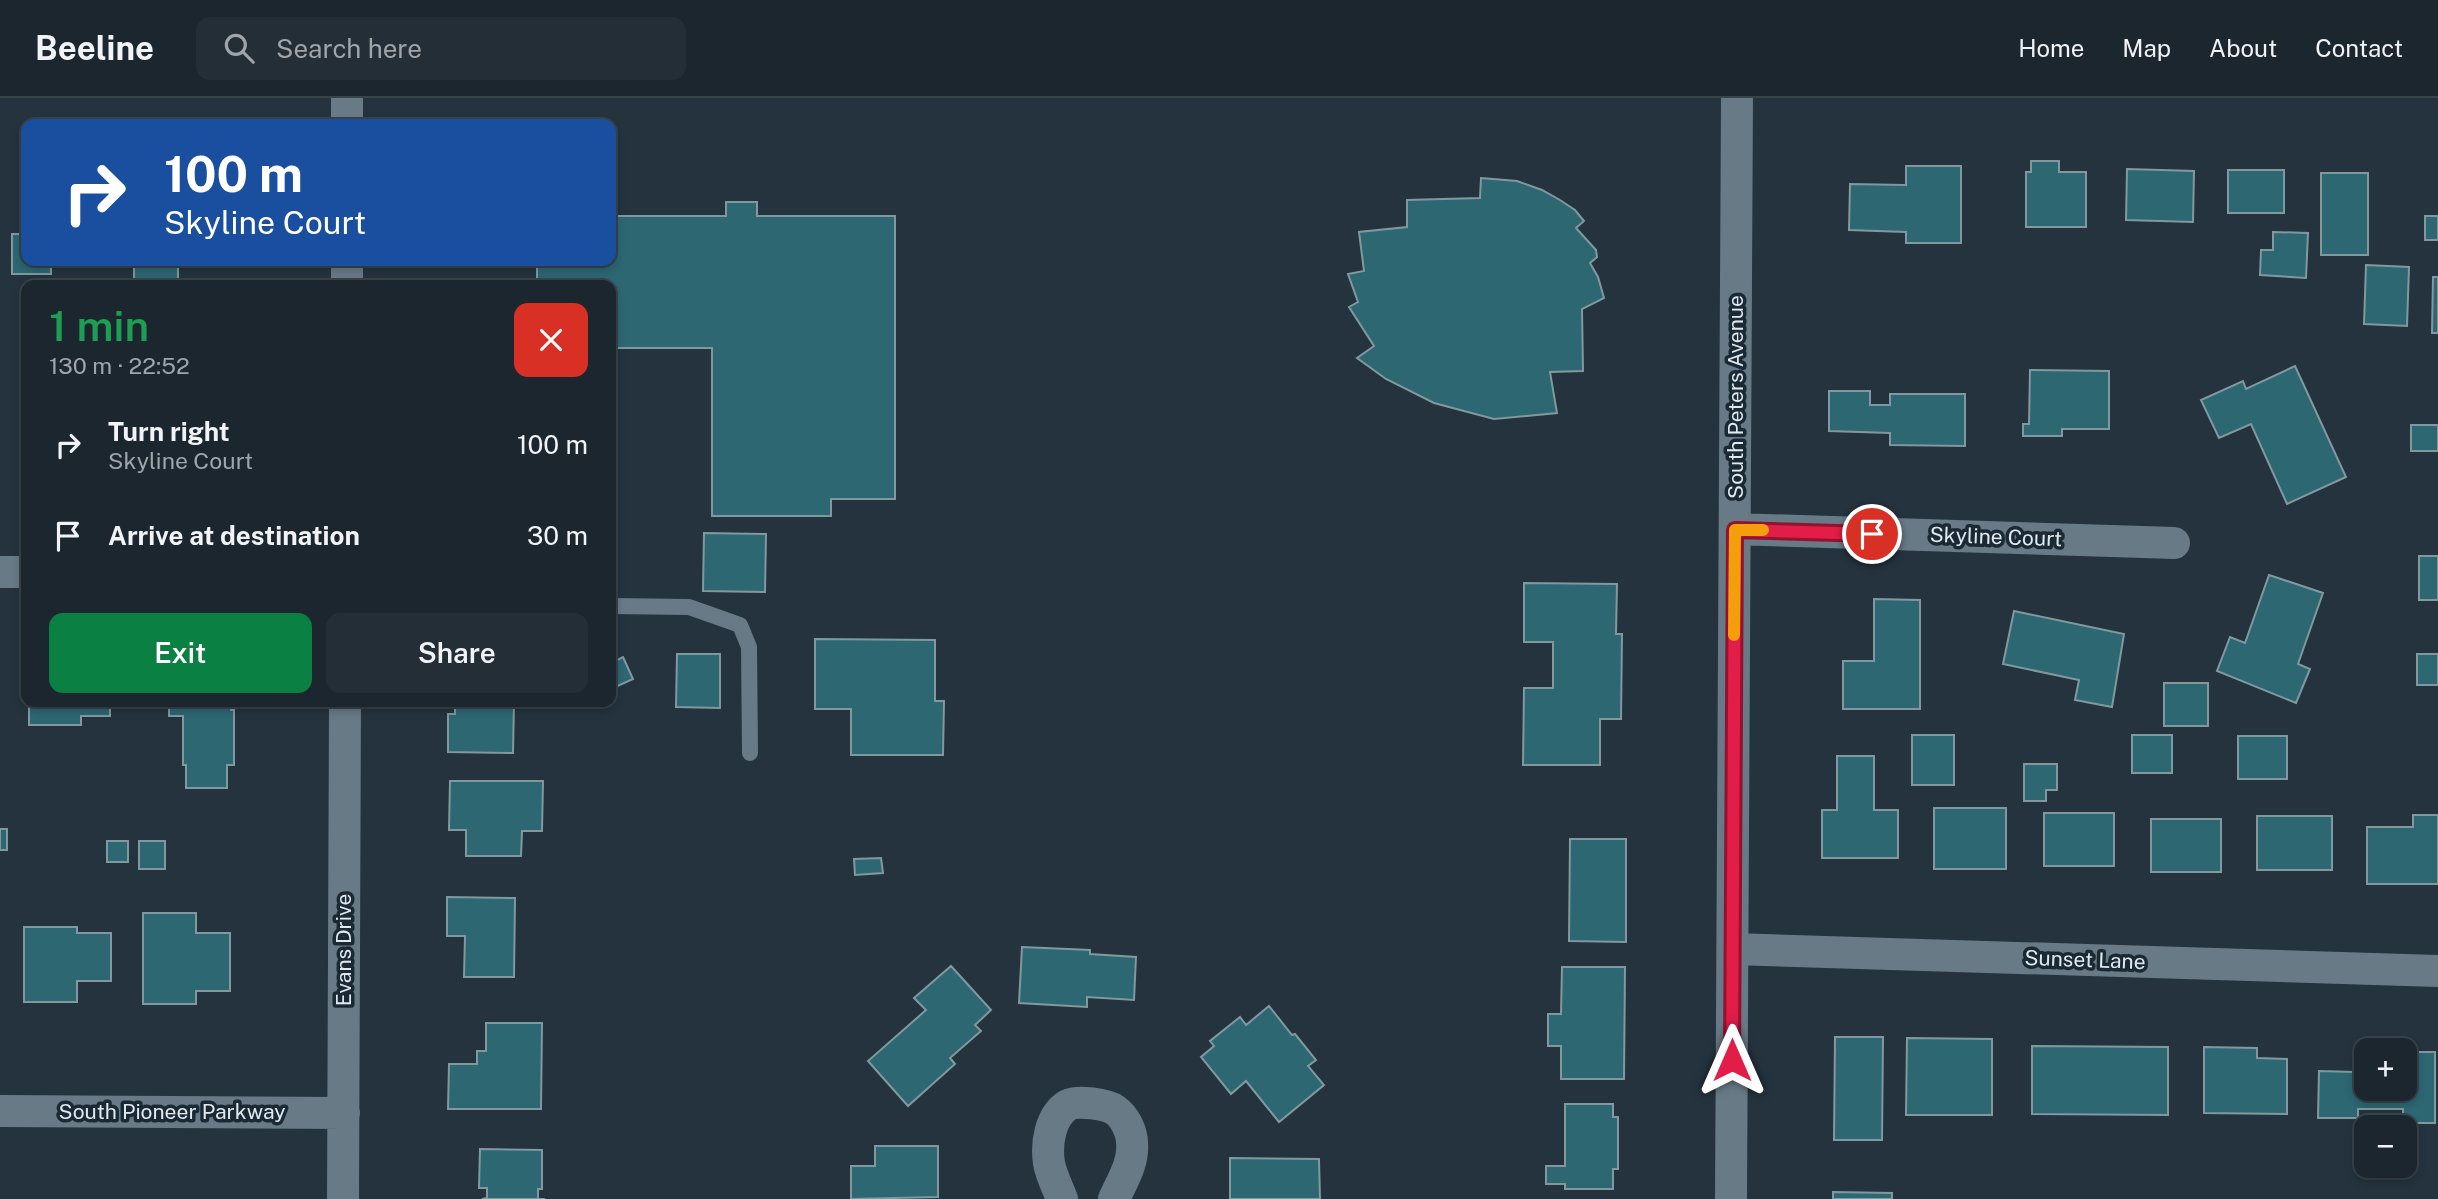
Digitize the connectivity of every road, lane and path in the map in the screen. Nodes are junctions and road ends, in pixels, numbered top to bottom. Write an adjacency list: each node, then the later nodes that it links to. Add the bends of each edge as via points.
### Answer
1 (347, 98): 3 (street)
2 (1737, 98): 4 (street, South Peters Avenue)
3 (347, 119)
4 (1735, 530): 5 (street, Skyline Court); 11 (street, South Peters Avenue)
5 (2174, 543)
6 (0, 572): 7 (street)
7 (21, 572)
8 (616, 606): 10 (lane, via 689,607 740,625 749,647)
9 (345, 707): 14 (street, Evans Drive)
10 (750, 753)
11 (1733, 949): 12 (street, Sunset Lane); 18 (street, South Peters Avenue)
12 (2438, 971)
13 (0, 1111): 14 (street, South Pioneer Parkway)
14 (344, 1113): 15 (street, Evans Drive)
15 (343, 1199)
16 (1062, 1199): 17 (street, via 1049,1165 1049,1136 1057,1115 1070,1104 1087,1102 1115,1110 1127,1123 1132,1142 1130,1165)
17 (1114, 1199)
18 (1731, 1199)

